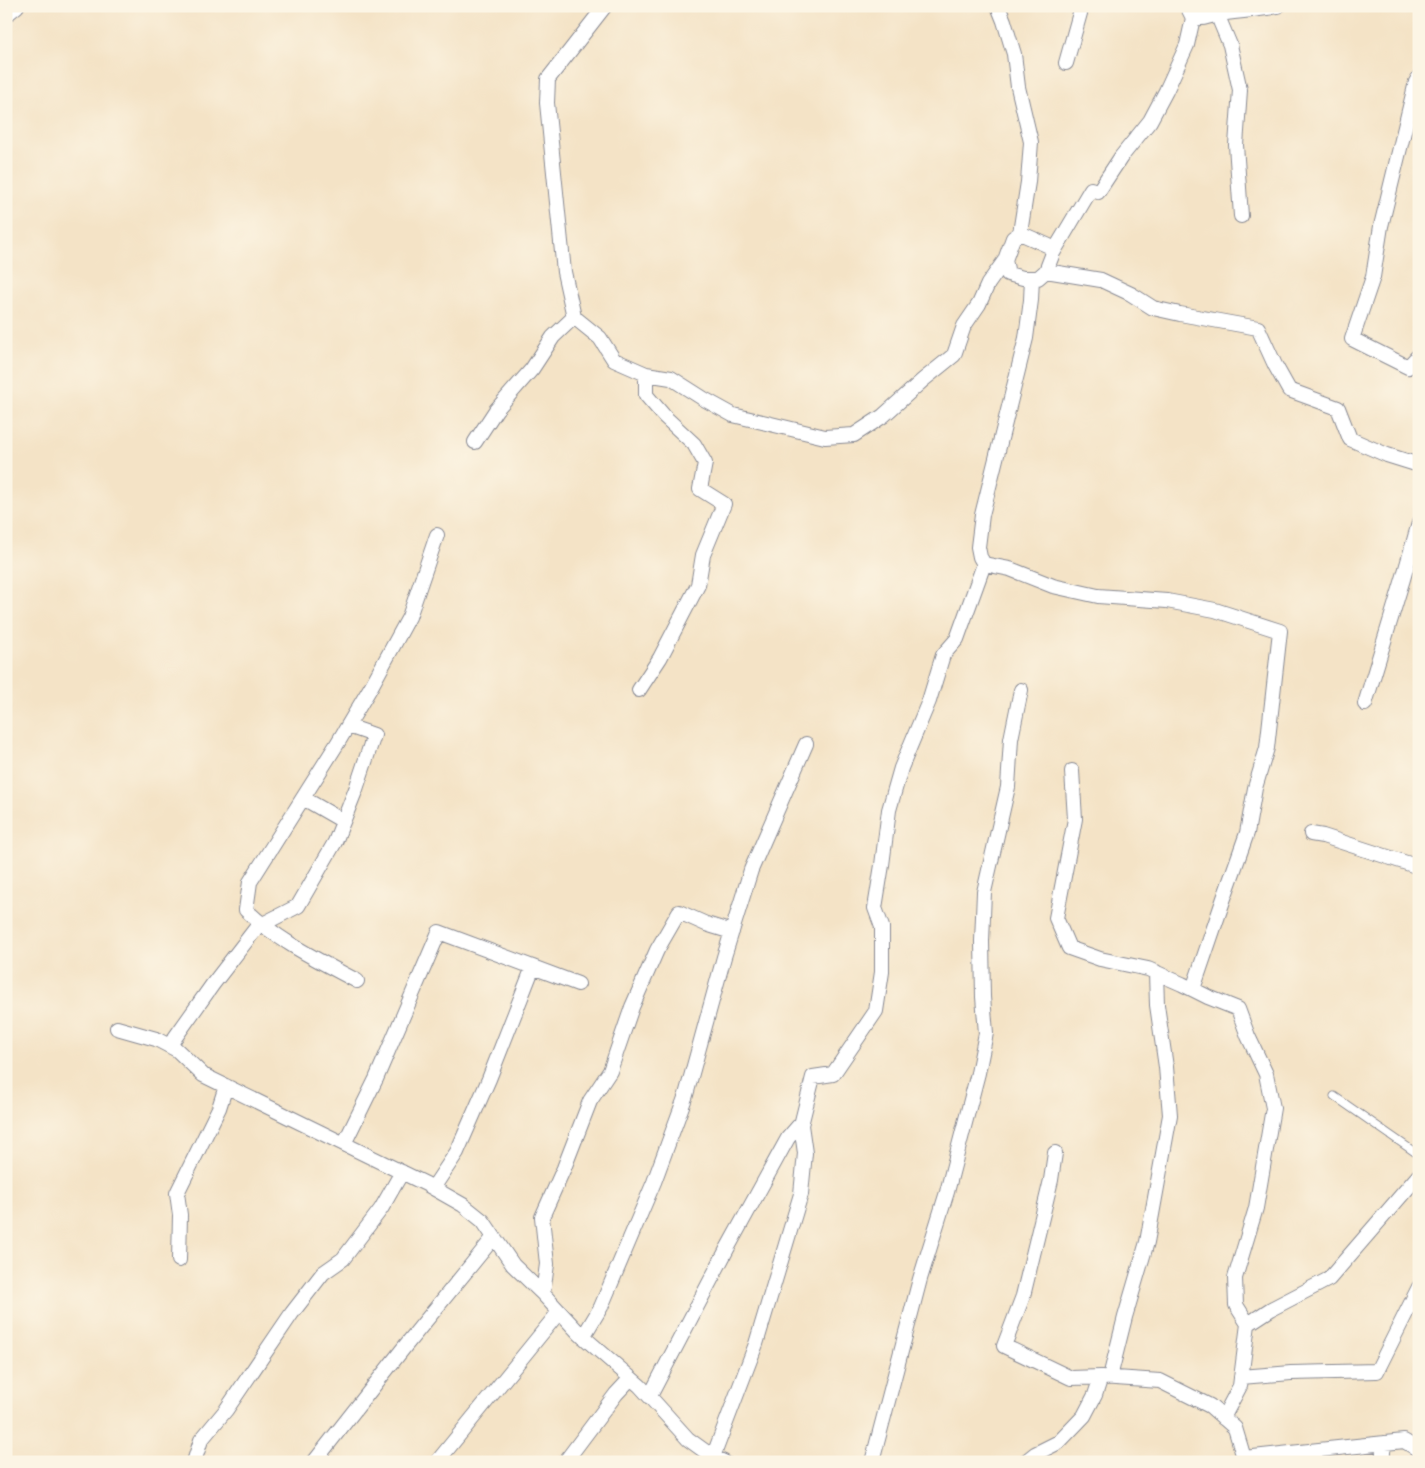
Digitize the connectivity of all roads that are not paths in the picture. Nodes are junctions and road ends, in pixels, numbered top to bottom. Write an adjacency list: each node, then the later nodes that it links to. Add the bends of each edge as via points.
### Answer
1 (17, 6): 8 (street)
2 (605, 6): 17 (street, via 548,80 547,103 564,272)
3 (998, 6): 12 (street, via 1014,54 1031,142)
4 (1082, 6): 9 (street)
5 (1278, 6): 7 (street)
6 (1190, 12): 7 (street, via 1203,20); 13 (street, via 1187,45 1150,121 1098,192 1090,189)
7 (1217, 14): 11 (street, via 1230,45 1240,90 1236,145)
8 (6, 15)
9 (1066, 63)
10 (1419, 77): 18 (street, via 1381,226 1373,278 1352,339 1408,366)
11 (1241, 216)
12 (1020, 233): 13 (street, via 1049,246); 14 (street, via 1013,238)
13 (1053, 253): 15 (street)
14 (1005, 260): 16 (street, via 1008,274); 19 (street, via 964,326 954,355 884,416 854,435 825,437 733,415 670,378)
15 (1046, 271): 16 (street, via 1038,278); 21 (street, via 1101,280 1153,308 1258,328 1289,390 1338,408 1350,439)
16 (1032, 278): 24 (street, via 1026,338 982,515 978,547)
17 (574, 317): 19 (street, via 600,338 614,360); 20 (street, via 553,337)
18 (1419, 355)
19 (646, 374): 25 (street, via 646,395 694,444 705,463 700,489 724,504 703,555 698,586)
20 (475, 442)
21 (1419, 465)
22 (1419, 522): 27 (street)
23 (436, 535): 28 (street, via 409,617)
24 (984, 564): 41 (street, via 1010,568 1052,586 1098,596 1167,601 1206,608 1280,631 1266,748 1247,833); 46 (street, via 957,638 943,655 889,810 875,908 882,927 882,972 876,1011 833,1074 813,1077)
25 (639, 690)
26 (1020, 690): 73 (street, via 1011,739 1008,787 984,892 985,1041)
27 (1365, 704)
28 (348, 726): 31 (street); 32 (street, via 374,735)
29 (806, 744): 36 (street, via 751,870)
30 (1072, 771): 38 (street, via 1075,819 1056,918 1069,948)
31 (303, 798): 32 (street); 35 (street, via 250,882 246,910)
32 (343, 821): 35 (street, via 335,842 298,906)
33 (1311, 834): 34 (street)
34 (1419, 867)
35 (261, 925): 39 (street, via 294,948); 43 (street, via 256,927)
36 (732, 932): 56 (street, via 679,912 657,950 632,1007 610,1071 590,1101 542,1217 547,1264); 59 (street, via 686,1095 654,1182 600,1308)
37 (533, 968): 40 (street); 47 (street, via 439,932 376,1079); 52 (street, via 457,1152)
38 (1156, 972): 41 (street); 60 (street, via 1170,1115 1146,1242)
39 (357, 982)
40 (578, 984)
41 (1193, 989): 58 (street, via 1238,1009 1266,1074 1273,1108 1256,1208 1235,1278 1236,1305)
42 (117, 1028): 43 (street)
43 (169, 1046): 44 (street, via 203,1075)
44 (226, 1086): 47 (street); 54 (street, via 219,1108 177,1193)
45 (1334, 1096): 49 (lane)
46 (801, 1123): 63 (street, via 788,1138 727,1248); 67 (street, via 805,1152 801,1194)
47 (344, 1144): 50 (street)
48 (1055, 1153): 60 (street, via 1023,1296 1004,1346 1070,1378)
49 (1419, 1155)
50 (402, 1172): 52 (street); 69 (street, via 381,1209 343,1259 324,1273 292,1313 202,1440)
51 (1419, 1176): 58 (street, via 1329,1279)
52 (433, 1188): 53 (street, via 483,1221)
53 (494, 1237): 56 (street, via 513,1265); 70 (street)
54 (179, 1260)
55 (1419, 1287): 61 (street, via 1377,1371)
56 (543, 1294): 57 (street)
57 (559, 1312): 59 (street); 71 (street)
58 (1248, 1324): 61 (street)
59 (583, 1337): 62 (street)
60 (1106, 1377): 64 (street, via 1160,1381 1210,1406); 74 (street, via 1084,1416 1059,1442)
61 (1241, 1377): 64 (street, via 1240,1386)
62 (631, 1378): 63 (street); 72 (street)
63 (650, 1396): 67 (street, via 688,1439)
64 (1223, 1418): 68 (street, via 1234,1428)
65 (1384, 1443): 66 (street, via 1404,1441); 68 (street); 75 (street)
66 (1419, 1450)
67 (718, 1460)
68 (1242, 1460)
69 (194, 1462)
70 (314, 1462)
71 (437, 1462)
72 (565, 1462)
73 (872, 1462)
74 (1026, 1462)
75 (1382, 1462)

